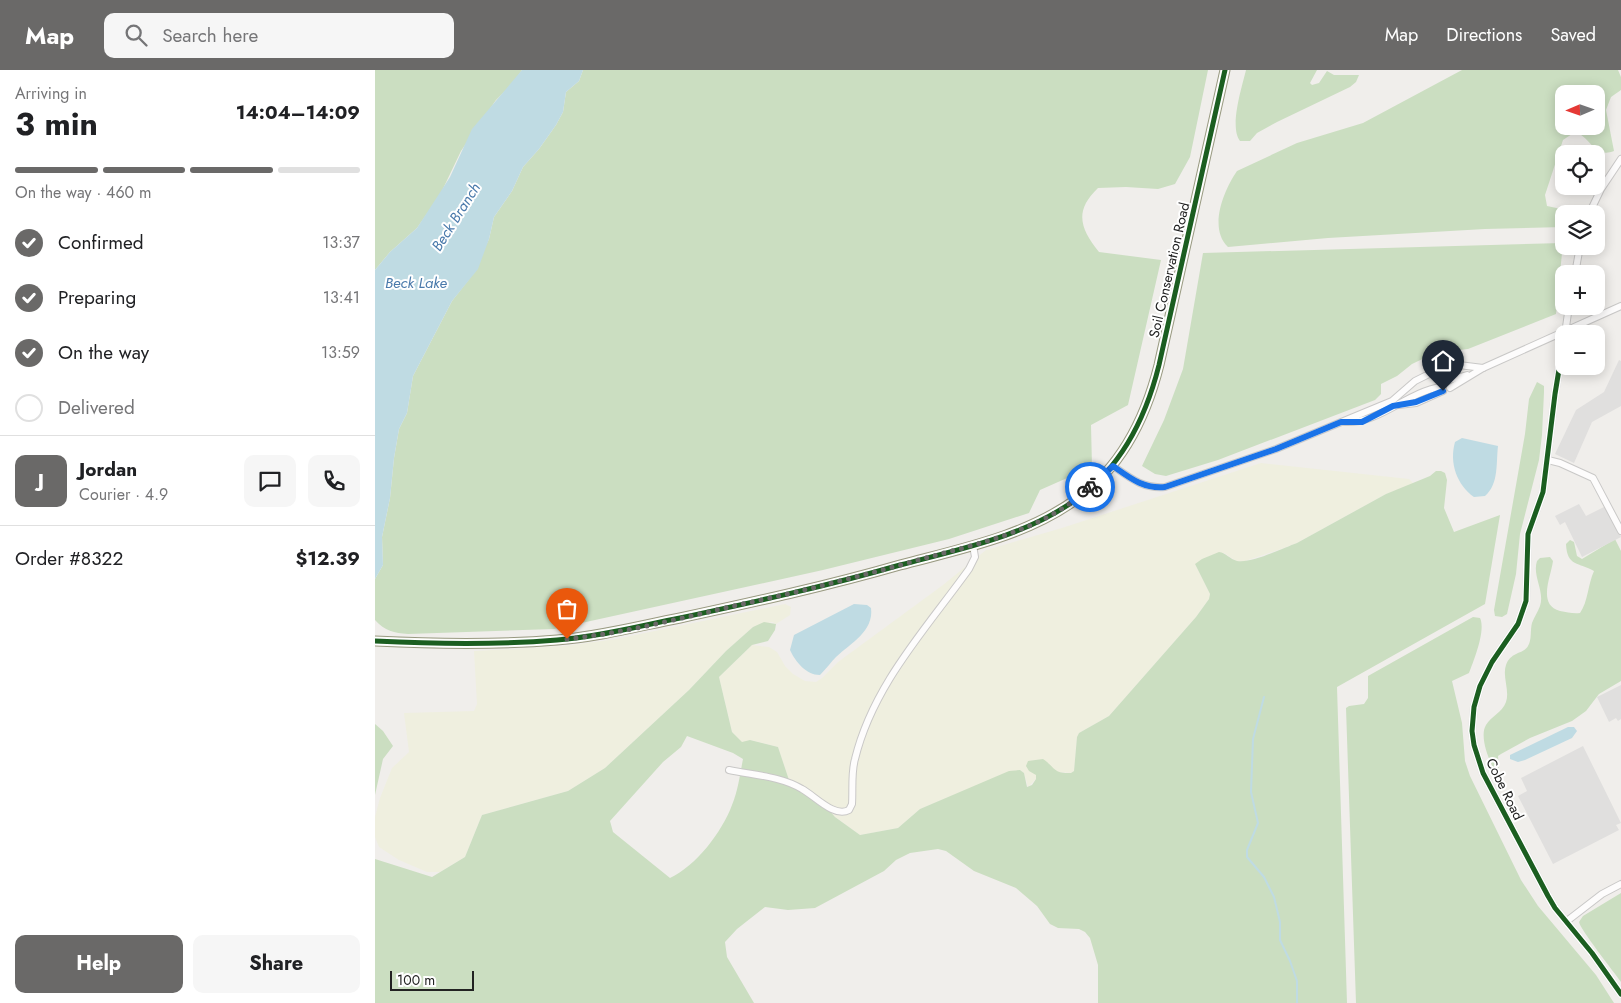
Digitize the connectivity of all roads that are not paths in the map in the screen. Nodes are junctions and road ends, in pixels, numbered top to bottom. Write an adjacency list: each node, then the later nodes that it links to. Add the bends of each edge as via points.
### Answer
1 (1225, 70): 14 (main road, Soil Conservation Road, via 1154,384 1139,423)
2 (1621, 159): 3 (street)
3 (1593, 205)
4 (1621, 306): 5 (street)
5 (1582, 325)
6 (1555, 337): 7 (street)
7 (1483, 368): 8 (street); 12 (street, via 1459,365 1435,371 1415,381 1392,401)
8 (1471, 375): 10 (street); 10 (street)
9 (1558, 375): 13 (street, Cobe Road)
10 (1445, 386): 11 (street, via 1431,388); 11 (street, via 1416,402)
11 (1393, 406): 12 (street, via 1362,422)
12 (1341, 422): 14 (street, via 1276,449 1165,487 1138,484)
13 (1548, 460): 15 (street, via 1593,478); 20 (street, Cobe Road, via 1543,492 1528,534 1527,590 1523,612 1480,686 1473,707 1472,731 1483,773 1548,896)
14 (1113, 466): 16 (main road, Soil Conservation Road, via 1080,497 1057,512 1024,528)
15 (1621, 531)
16 (973, 545): 17 (main road, Soil Conservation Road, via 810,590 577,638 449,644); 18 (street, via 975,557 969,569 893,671 868,718 854,759 849,810 834,811 790,783)
17 (375, 641)
18 (729, 770)
19 (1621, 884): 20 (street)
20 (1567, 921): 21 (street, Cobe Road)
21 (1621, 994)

